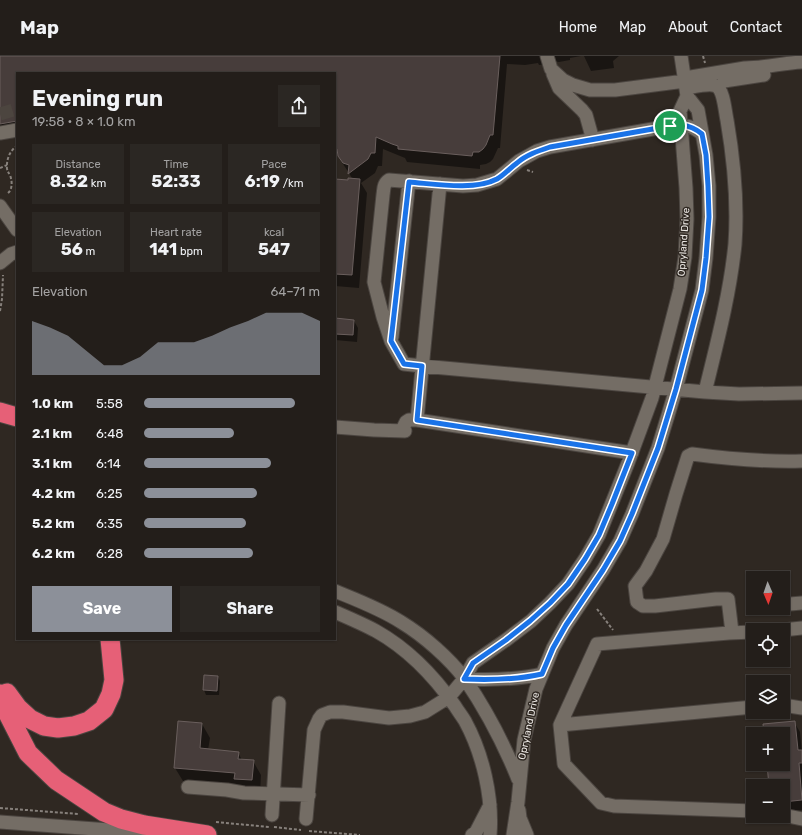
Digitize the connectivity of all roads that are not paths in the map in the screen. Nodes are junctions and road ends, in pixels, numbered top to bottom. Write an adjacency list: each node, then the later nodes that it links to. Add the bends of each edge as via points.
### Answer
1 (547, 56): 4 (street)
2 (681, 56): 7 (street, Opryland Drive)
3 (802, 62): 7 (street, via 744,68)
4 (551, 69): 7 (street, via 572,85 590,90); 12 (street, via 559,88 586,115)
5 (787, 72): 6 (street)
6 (709, 85): 7 (street); 23 (street, via 721,90 724,103 733,160 736,214 729,290)
7 (686, 86): 8 (street, Opryland Drive, via 680,111); 11 (street, Opryland Drive, via 698,110)
8 (682, 125): 11 (street, via 695,128); 12 (street); 21 (street, Opryland Drive, via 687,219 684,257 680,289)
9 (16, 130): 10 (street)
10 (0, 133)
11 (702, 134): 22 (street, Opryland Drive, via 706,155 709,217 706,258 702,290)
12 (592, 140): 14 (street, via 537,151 502,175 477,185)
13 (409, 182): 14 (street); 19 (street); 19 (street, via 389,180 384,186 374,282)
14 (440, 184): 20 (street)
15 (0, 206): 16 (street)
16 (16, 229)
17 (16, 252): 18 (street)
18 (0, 263)
19 (391, 341): 20 (street, via 404,364)
20 (422, 366): 21 (street); 28 (street)
21 (655, 387): 22 (street); 30 (street, Opryland Drive)
22 (676, 389): 23 (street); 32 (street, Opryland Drive, via 658,448)
23 (705, 392): 24 (street)
24 (802, 393)
25 (0, 412): 26 (street); 27 (highway)
26 (16, 413)
27 (16, 417)
28 (417, 420): 29 (street, via 409,420 404,428 374,430); 30 (street)
29 (336, 427)
30 (630, 458): 32 (street); 41 (street, Opryland Drive, via 599,535 568,584 530,621 473,663)
31 (802, 461): 37 (street, via 749,461 692,454 688,456 663,540 635,586 637,602 643,606 655,606 728,599)
32 (648, 471): 40 (street, Opryland Drive, via 620,541 566,625)
33 (336, 591): 41 (street, Opryland Drive, via 372,606 401,622 424,638)
34 (336, 612): 44 (street, via 376,631 399,647 418,662)
35 (802, 628): 36 (street)
36 (790, 629)
37 (732, 632): 38 (street); 49 (street, via 597,644)
38 (746, 632)
39 (110, 640): 42 (highway, via 114,680 112,694 104,709 89,721 58,728 44,726 30,719 18,708)
40 (542, 674): 41 (street, via 484,680); 50 (street, Opryland Drive, via 524,740)
41 (464, 679): 44 (street, Opryland Drive); 50 (street, Opryland Drive, via 503,743)
42 (0, 684)
43 (0, 694): 63 (highway, via 28,753 56,780 99,809 121,819)
44 (449, 697): 53 (street, Opryland Drive, via 425,712 410,716 388,718 343,712 322,715 314,730); 55 (street, via 465,721 481,759)
45 (279, 704): 52 (street)
46 (790, 707): 48 (street)
47 (746, 708): 49 (street)
48 (802, 710)
49 (560, 725): 56 (street, via 564,764 601,803 614,806)
50 (519, 782): 54 (street, Opryland Drive)
51 (188, 787): 52 (street)
52 (274, 794): 53 (street); 57 (street)
53 (308, 795): 59 (street, Opryland Drive)
54 (518, 802): 66 (street, Opryland Drive); 67 (street, via 520,818)
55 (490, 805): 64 (street); 65 (street)
56 (746, 811)
57 (272, 815)
58 (790, 816): 60 (street)
59 (306, 819)
60 (802, 819)
61 (0, 822): 62 (street)
62 (182, 835)
63 (207, 835)
64 (472, 835)
65 (490, 835)
66 (513, 835)
67 (527, 835)

